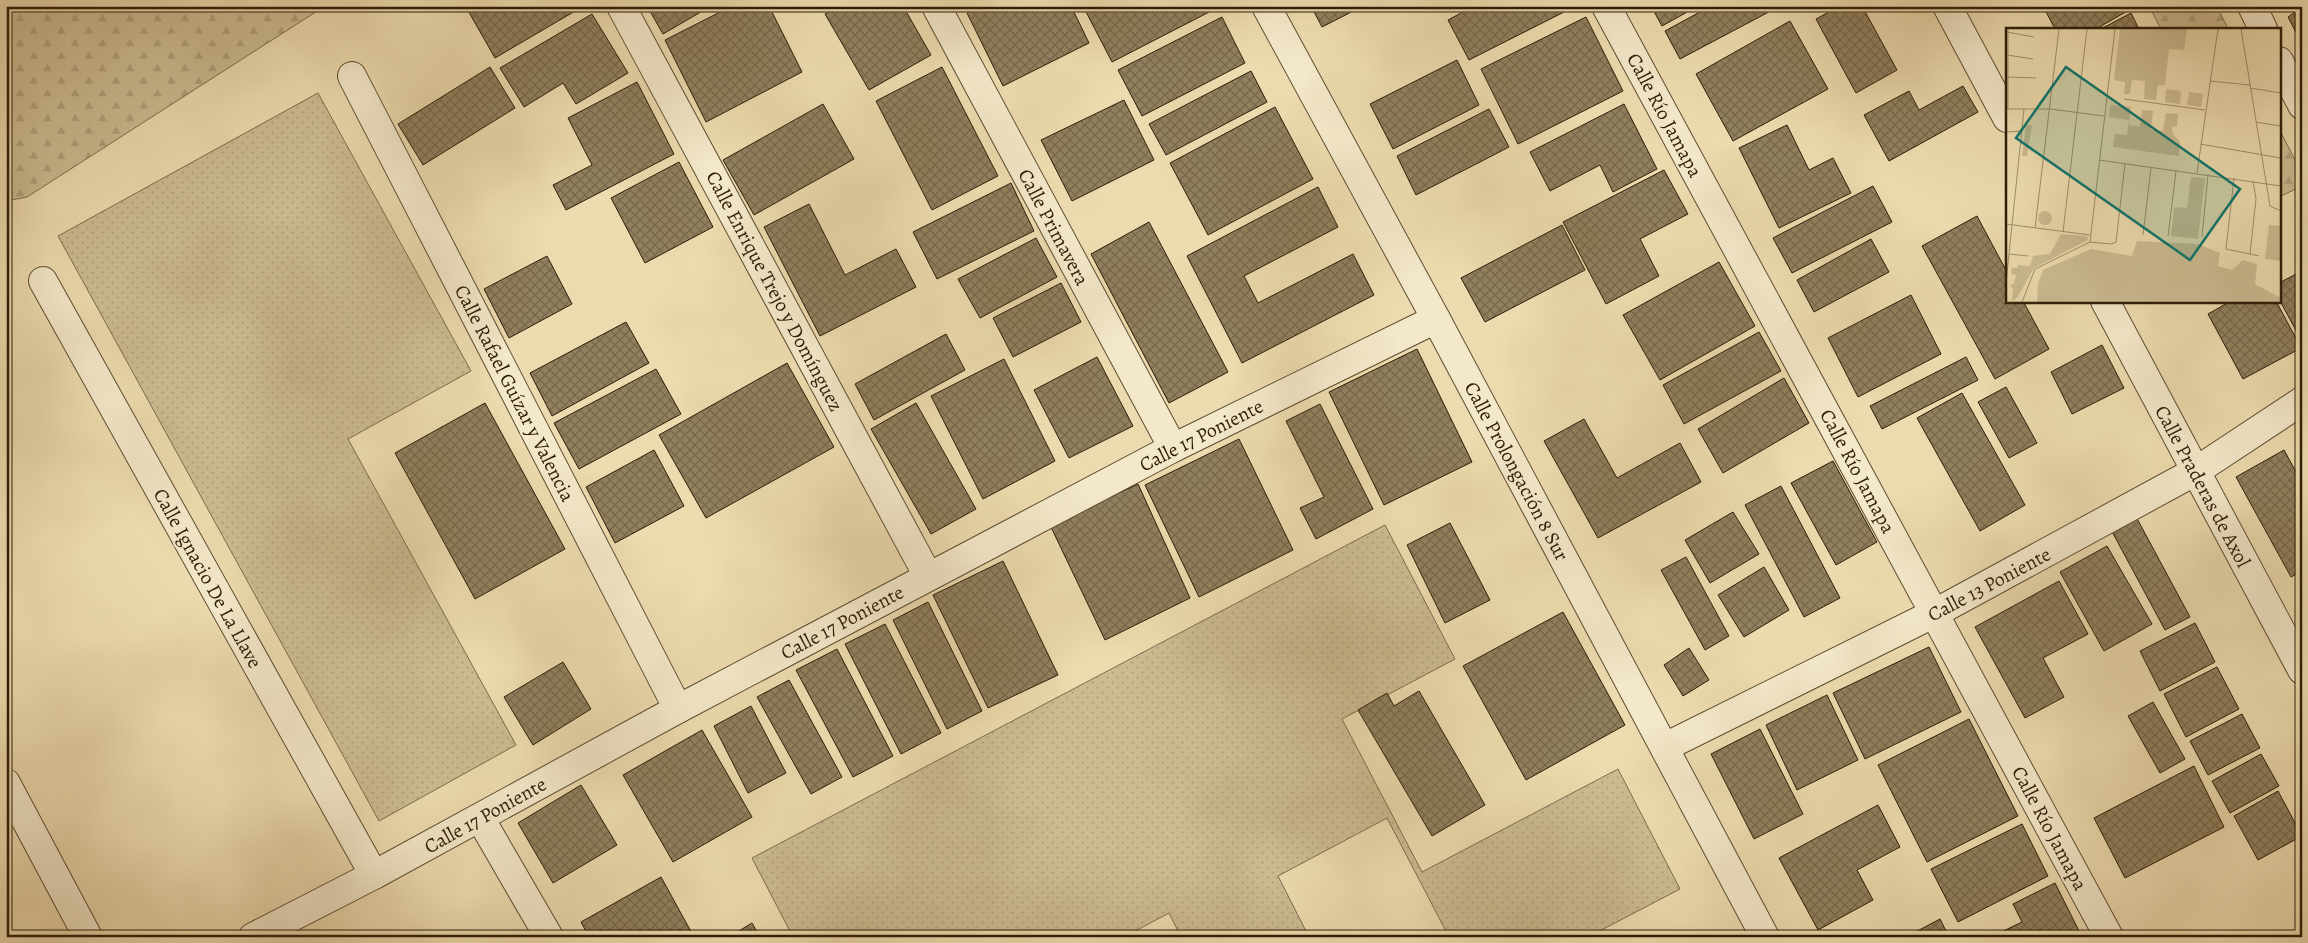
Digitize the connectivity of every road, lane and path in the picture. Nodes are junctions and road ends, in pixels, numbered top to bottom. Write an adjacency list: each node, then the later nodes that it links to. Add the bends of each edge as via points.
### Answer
1 (621, 6): 18 (street, Calle Enrique Trejo y Domínguez)
2 (936, 6): 16 (street, Calle Primavera)
3 (1266, 6): 14 (street, Calle Prolongación 8 Sur)
4 (1606, 6): 19 (street, Calle Río Jamapa)
5 (1947, 6): 11 (street)
6 (2252, 6): 7 (street)
7 (2263, 28)
8 (2280, 63): 10 (street)
9 (352, 76): 21 (street, Calle Rafael Guízar y Valencia)
10 (2302, 105)
11 (2006, 116)
12 (43, 281): 25 (street, Calle Ignacio De La Llave)
13 (2106, 302): 17 (street, Calle Praderas de Axol)
14 (1436, 319): 16 (street, Calle 17 Poniente); 22 (street, Calle Prolongación 8 Sur)
15 (2302, 401): 17 (street, Calle 13 Poniente)
16 (1173, 448): 18 (street, Calle 17 Poniente)
17 (2196, 471): 19 (street, Calle 13 Poniente); 20 (street, Calle Praderas de Axol)
18 (928, 576): 21 (street, Calle 17 Poniente)
19 (1935, 614): 22 (street, Calle 13 Poniente); 30 (street, Calle Río Jamapa)
20 (2302, 670)
21 (678, 709): 24 (street, Calle 17 Poniente)
22 (1665, 747): 29 (street, Calle Prolongación 8 Sur)
23 (6, 783): 26 (street)
24 (480, 818): 25 (street, Calle 17 Poniente); 28 (street)
25 (374, 875): 27 (street, Calle 17 Poniente)
26 (88, 937)
27 (253, 937)
28 (549, 937)
29 (1765, 937)
30 (2109, 937)

